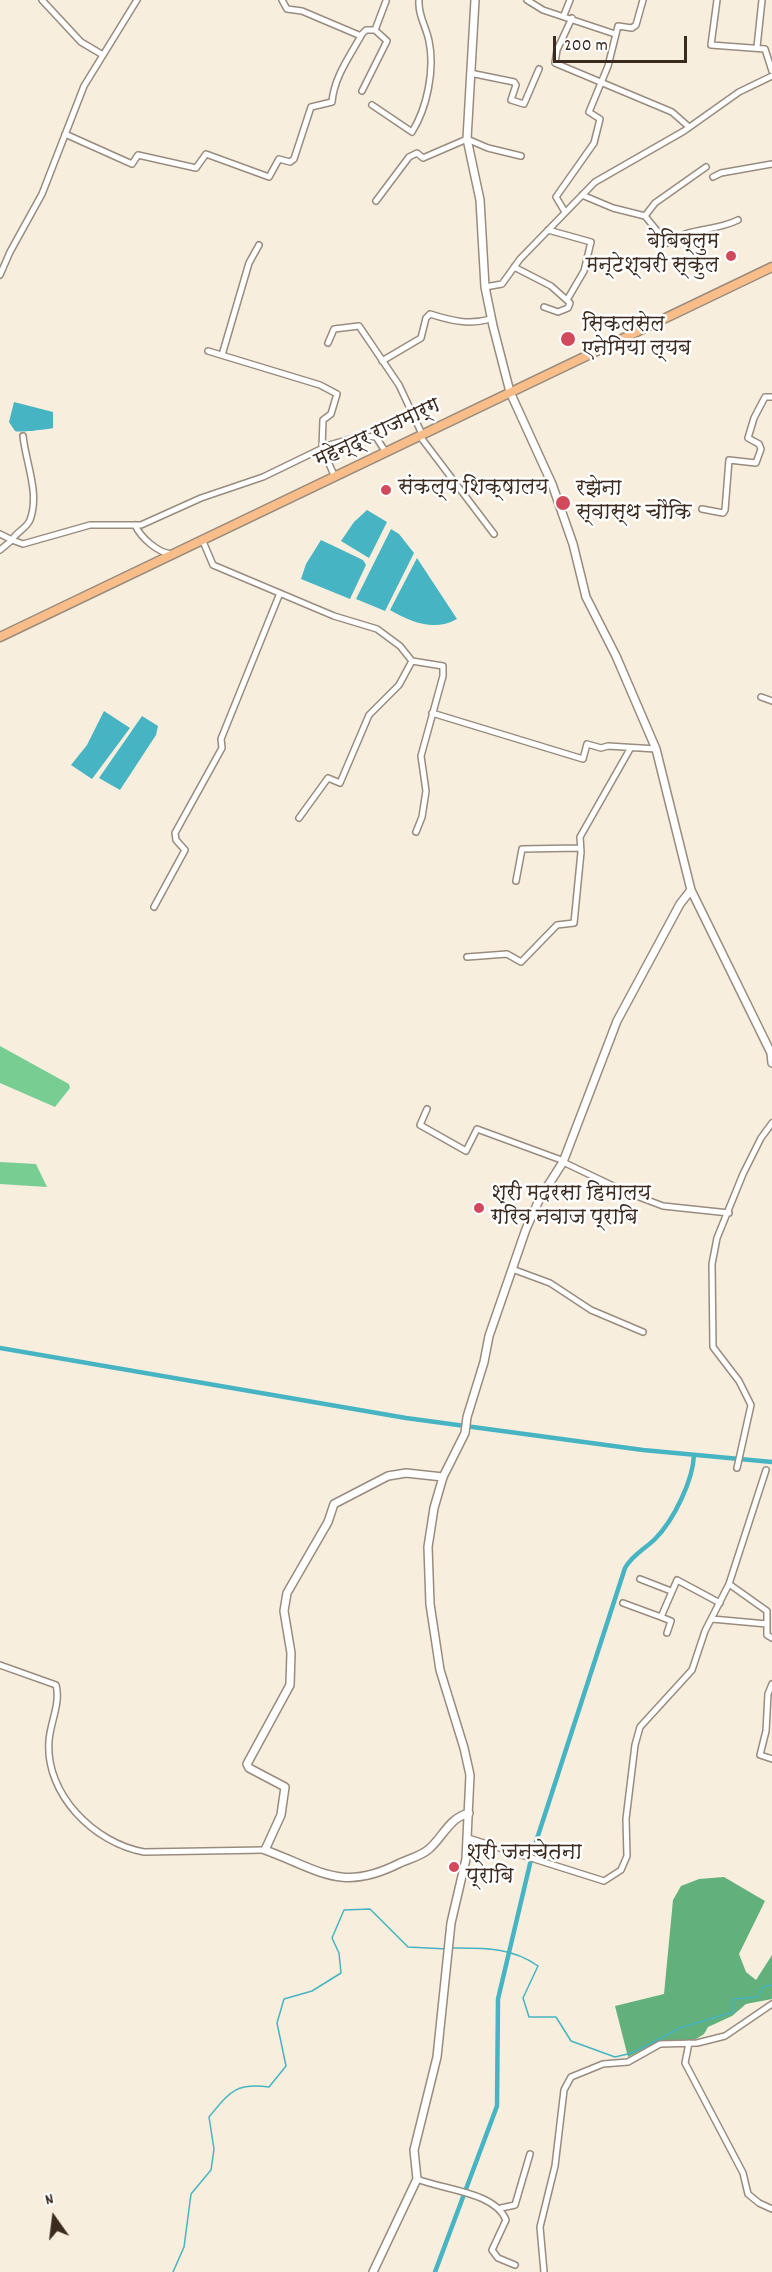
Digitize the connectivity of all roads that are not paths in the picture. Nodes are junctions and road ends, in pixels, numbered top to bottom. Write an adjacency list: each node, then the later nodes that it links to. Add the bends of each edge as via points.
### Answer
1 (42, 0): 18 (street, via 81,42)
2 (137, 0): 18 (street)
3 (282, 0): 16 (street, via 287,9 302,11)
4 (419, 0): 25 (street, via 418,14 429,41 430,63 418,123 412,132)
5 (475, 0): 21 (street)
6 (527, 0): 12 (street, via 543,10)
7 (570, 0): 12 (street)
8 (643, 0): 15 (street, via 636,25 618,26)
9 (717, 0): 17 (street, via 711,45)
10 (762, 0): 17 (street)
11 (387, 1): 14 (street)
12 (564, 15): 13 (street)
13 (572, 18): 15 (street); 23 (street, via 555,63)
14 (375, 30): 16 (street, via 366,30); 24 (street, via 387,41)
15 (615, 34): 23 (street)
16 (361, 36): 27 (street, via 333,86 332,102 311,106 294,159 279,159 269,177 206,153 196,168 138,156 132,164)
17 (757, 47): 20 (street, via 767,50)
18 (103, 55): 27 (street, via 84,86)
19 (539, 69): 21 (street, via 524,104 511,100 514,82)
20 (772, 70)
21 (470, 74): 28 (street)
22 (772, 76): 26 (street, via 739,92)
23 (600, 83): 26 (street, via 672,112); 35 (street, via 589,112 600,119 594,143 556,197)
24 (362, 91)
25 (372, 105)
26 (689, 127): 33 (street, via 595,182)
27 (65, 134): 42 (street, via 42,194)
28 (467, 139): 29 (street); 34 (street, via 423,158 417,153 409,157); 43 (street, via 480,200)
29 (521, 156)
30 (772, 164): 32 (street)
31 (706, 167): 36 (street, via 655,203)
32 (713, 177)
33 (582, 195): 35 (street); 36 (street)
34 (376, 201)
35 (565, 212): 38 (street)
36 (645, 216): 37 (street, via 667,243 679,234 722,228)
37 (738, 220)
38 (548, 230): 40 (street); 44 (street, via 591,242 584,271)
39 (259, 245): 49 (street, via 249,263)
40 (514, 267): 43 (street, via 502,284); 44 (street, via 551,286)
41 (772, 267): 51 (highway, महेन्द्र राजमार्ग)
42 (0, 275)
43 (484, 288): 46 (street)
44 (567, 300): 45 (street, via 568,308 558,312)
45 (544, 308)
46 (491, 319): 50 (street, via 453,322 430,314 421,338); 51 (street)
47 (328, 344): 50 (street, via 334,329 359,326)
48 (207, 351): 49 (street)
49 (222, 355): 55 (street, via 329,388 337,394 331,414 323,420)
50 (382, 361): 53 (street, via 399,385)
51 (510, 392): 53 (highway, महेन्द्र राजमार्ग); 73 (street, via 552,484 586,597)
52 (772, 397): 58 (street, via 765,397 759,407 748,438 759,444 756,463 729,460 723,513)
53 (420, 435): 56 (highway, महेन्द्र राजमार्ग); 61 (street)
54 (23, 436): 63 (street, via 35,493 30,520)
55 (322, 448): 56 (street, via 370,436 376,437); 57 (street); 59 (street, via 263,477)
56 (385, 451): 57 (highway, महेन्द्र राजमार्ग)
57 (334, 475): 62 (highway, महेन्द्र राजमार्ग)
58 (702, 509)
59 (135, 525): 63 (street, via 90,525 23,544); 65 (street, via 142,537 162,553)
60 (0, 534): 63 (street)
61 (494, 534)
62 (202, 539): 65 (highway, महेन्द्र राजमार्ग); 66 (street, via 213,565)
63 (12, 540): 64 (street)
64 (0, 550)
65 (172, 554): 67 (highway, महेन्द्र राजमार्ग)
66 (280, 593): 68 (street, via 376,629 400,646); 79 (street, via 221,739 222,748 175,833 185,850)
67 (0, 636)
68 (412, 661): 71 (street, via 442,666 443,676); 74 (street, via 399,685 369,715 340,783 328,778)
69 (761, 697): 70 (street)
70 (772, 701)
71 (432, 713): 72 (street, via 584,759 587,744); 75 (street, via 421,756 426,791)
72 (630, 749): 73 (street); 76 (street, via 580,837)
73 (656, 749): 78 (street)
74 (299, 818)
75 (416, 832)
76 (580, 848): 77 (street, via 522,849); 80 (street, via 574,923 557,925 521,962 507,954)
77 (516, 880)
78 (691, 890): 81 (street, via 771,1053); 84 (street, via 617,1021)
79 (154, 906)
80 (467, 957)
81 (772, 1063)
82 (427, 1109): 84 (street, via 420,1125 466,1150 477,1129)
83 (772, 1123): 85 (street, via 749,1161)
84 (563, 1161): 85 (street, via 663,1206); 86 (street, via 534,1209)
85 (729, 1213): 88 (street, via 717,1238 712,1264 713,1347 739,1381 751,1405)
86 (512, 1269): 87 (street, via 550,1283 591,1310); 90 (street, via 489,1336 465,1433)
87 (643, 1332)
88 (738, 1466)
89 (766, 1470): 92 (street)
90 (443, 1477): 105 (street, via 431,1526 428,1571 440,1670 468,1762); 107 (street, via 406,1473 388,1476 337,1500 294,1579 284,1611 291,1653 290,1685 247,1764 285,1787 281,1815)
91 (640, 1579): 93 (street)
92 (729, 1584): 95 (street); 96 (street)
93 (671, 1591): 95 (street, via 678,1580); 97 (street)
94 (623, 1603): 97 (street)
95 (720, 1603): 98 (street)
96 (770, 1611): 99 (street)
97 (661, 1617): 100 (street, via 671,1621)
98 (712, 1619): 99 (street); 106 (street, via 692,1670 640,1727 626,1819 627,1856 621,1870 604,1881)
99 (767, 1624): 101 (street, via 767,1635)
100 (667, 1633)
101 (772, 1638)
102 (0, 1665): 107 (street, via 56,1685 50,1765 69,1804 96,1833 144,1852)
103 (772, 1684): 104 (street, via 760,1755)
104 (772, 1759)
105 (469, 1813): 106 (street); 107 (street, via 454,1820 428,1850 358,1879 321,1874)
106 (468, 1838): 111 (street, via 448,1953 437,2057 414,2150)
107 (265, 1850)
108 (772, 2004): 109 (street, via 728,2035)
109 (689, 2043): 113 (street, via 685,2063 743,2173 748,2194); 116 (street, via 660,2044 628,2062 597,2066 568,2081 555,2166 540,2227)
110 (530, 2154): 112 (street, via 515,2205)
111 (417, 2179): 112 (street, via 485,2199); 115 (street)
112 (501, 2208): 114 (street, via 506,2220 492,2250 498,2258)
113 (772, 2209)
114 (514, 2265)
115 (373, 2272)
116 (544, 2272)

